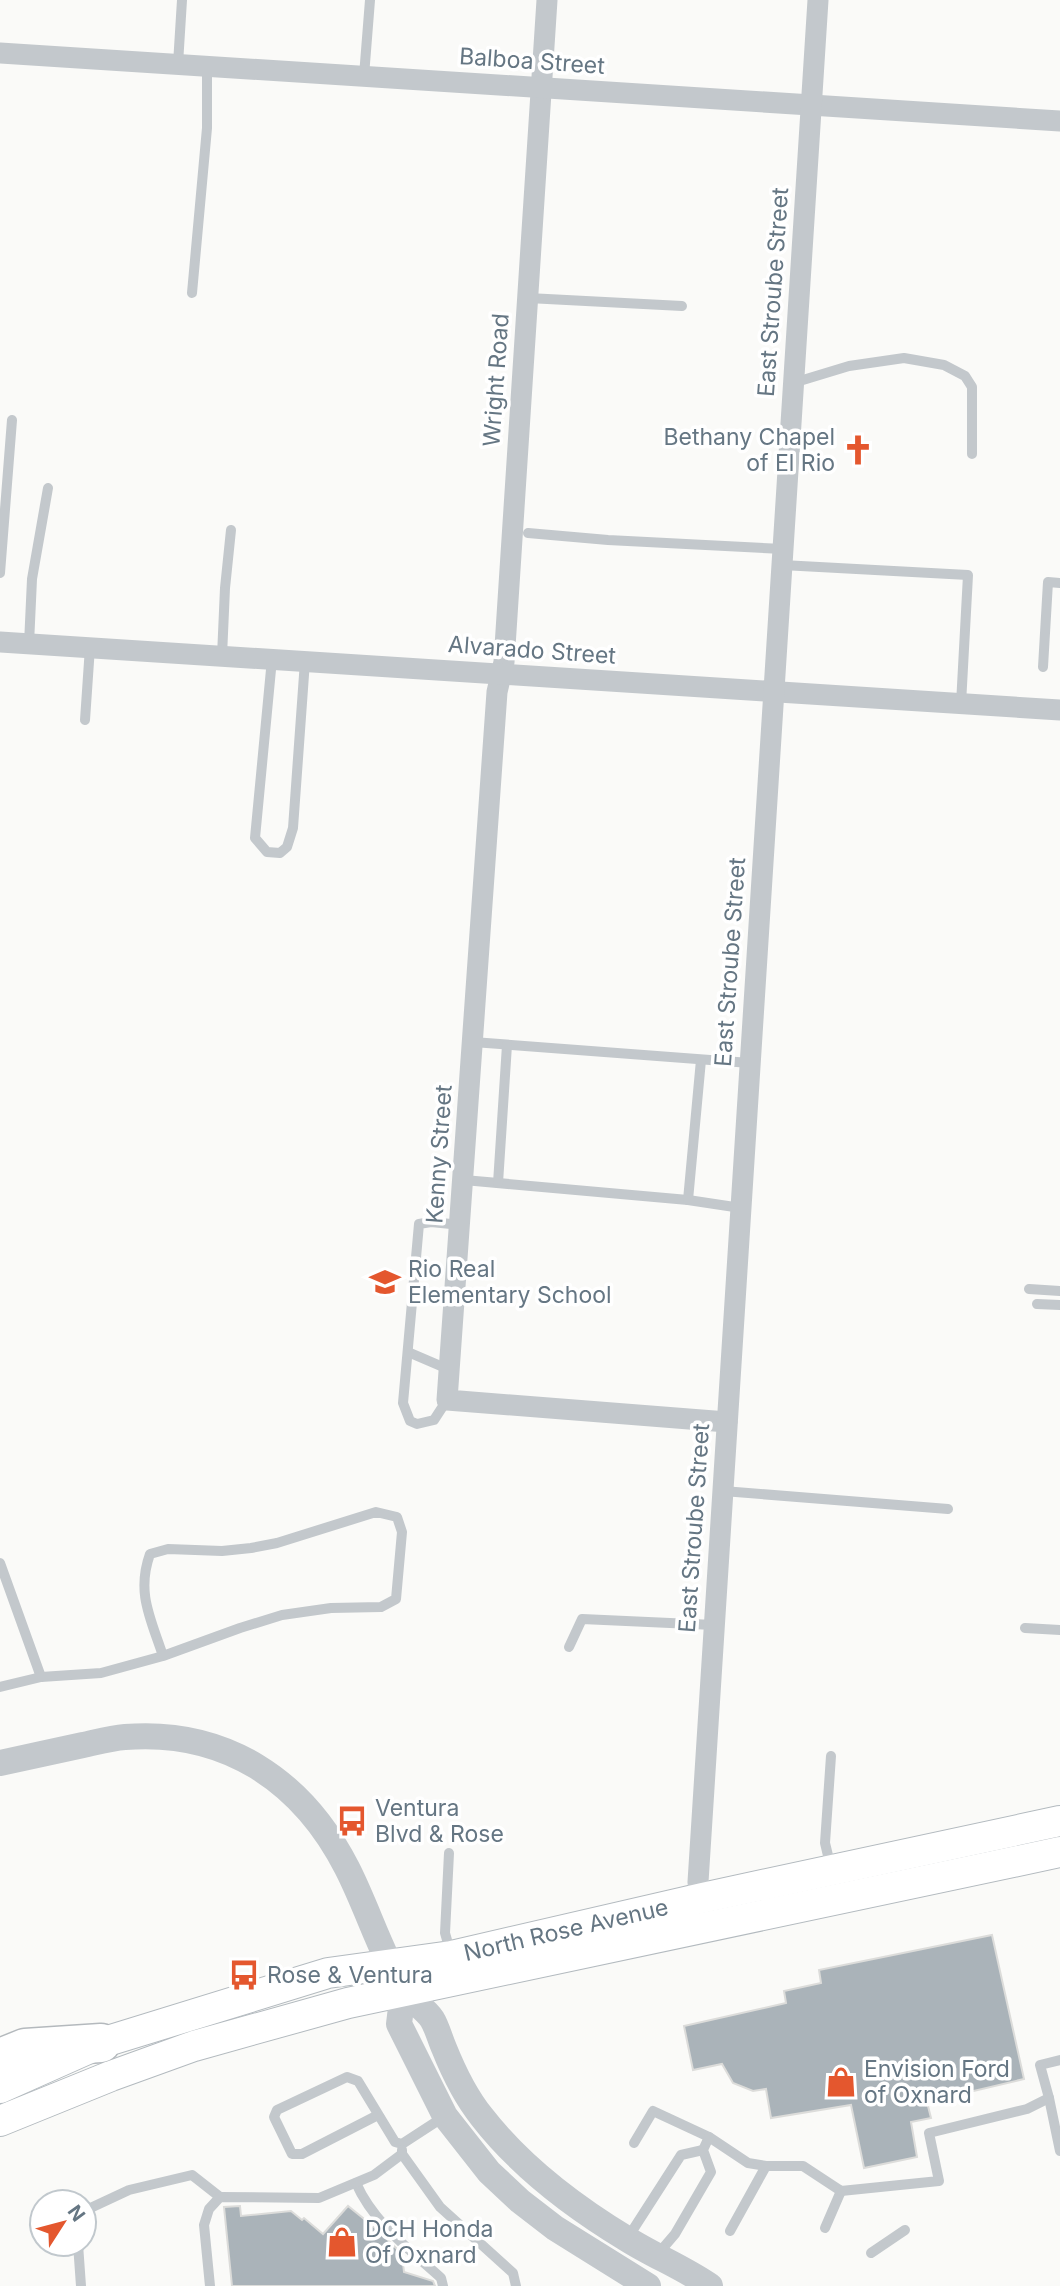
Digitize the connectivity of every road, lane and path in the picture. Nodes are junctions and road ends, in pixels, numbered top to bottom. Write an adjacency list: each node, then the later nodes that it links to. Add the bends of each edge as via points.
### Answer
1 (182, 0): 6 (lane)
2 (370, 0): 8 (lane)
3 (547, 0): 9 (street, Wright Road)
4 (818, 0): 10 (street, East Stroube Street)
5 (0, 53): 6 (street, Balboa Street)
6 (178, 64): 7 (street, Balboa Street)
7 (207, 66): 8 (street, Balboa Street); 12 (lane, via 207,128)
8 (364, 76): 9 (street, Balboa Street)
9 (541, 88): 10 (street, Balboa Street); 13 (street, Wright Road)
10 (811, 105): 11 (street, Balboa Street); 15 (street, East Stroube Street)
11 (1060, 121)
12 (192, 293)
13 (528, 298): 14 (lane); 31 (street, Wright Road)
14 (682, 306)
15 (793, 383): 17 (lane, via 849,366 904,358 944,365 965,376 972,387); 21 (street, East Stroube Street)
16 (12, 420): 22 (lane)
17 (972, 454)
18 (48, 488): 25 (lane, via 32,579)
19 (231, 530): 27 (lane)
20 (528, 533): 21 (lane)
21 (782, 557): 32 (street, East Stroube Street); 33 (lane, via 968,575)
22 (0, 573)
23 (1060, 583): 30 (lane, via 1048,582)
24 (0, 642): 25 (street, Alvarado Street)
25 (29, 644): 26 (street, Alvarado Street)
26 (90, 647): 27 (street, Alvarado Street); 35 (lane)
27 (222, 656): 28 (street, Alvarado Street)
28 (272, 659): 29 (street, Alvarado Street); 29 (lane, via 255,838 267,852 280,853 293,828)
29 (305, 661): 31 (street, Alvarado Street)
30 (1043, 667)
31 (500, 674): 32 (street, Alvarado Street); 36 (street, Kenny Street)
32 (774, 692): 33 (street, Alvarado Street); 39 (street, East Stroube Street)
33 (961, 704): 34 (street, Alvarado Street)
34 (1060, 710)
35 (85, 720)
36 (473, 1042): 37 (lane); 40 (street, Kenny Street)
37 (508, 1045): 38 (lane); 41 (lane)
38 (701, 1060): 39 (lane); 42 (lane)
39 (750, 1063): 43 (street, East Stroube Street)
40 (464, 1180): 41 (lane); 44 (street, Kenny Street)
41 (498, 1183): 42 (lane)
42 (688, 1200): 43 (lane)
43 (741, 1208): 52 (street, East Stroube Street)
44 (461, 1225): 49 (lane, via 419,1224); 50 (street, Kenny Street)
45 (1029, 1289): 46 (lane)
46 (1060, 1291)
47 (1037, 1304): 48 (lane)
48 (1060, 1305)
49 (408, 1352): 50 (lane); 51 (lane, via 403,1404 410,1421 434,1420)
50 (450, 1370): 51 (street, Kenny Street)
51 (447, 1400): 52 (street)
52 (727, 1422): 53 (street, East Stroube Street)
53 (723, 1491): 54 (lane); 57 (street, East Stroube Street)
54 (948, 1509)
55 (0, 1563): 56 (lane)
56 (4, 1585): 62 (lane)
57 (714, 1625): 60 (lane, via 582,1619); 70 (street, East Stroube Street, via 698,1882)
58 (1025, 1628): 59 (lane)
59 (1060, 1630)
60 (569, 1647)
61 (163, 1656): 61 (lane, via 282,1615 380,1606 396,1599 402,1532 397,1517 376,1512 251,1548 168,1549 150,1554 143,1573 144,1596); 62 (lane, via 101,1673)
62 (41, 1677): 63 (lane)
63 (0, 1687)
64 (831, 1756): 69 (lane, via 825,1843)
65 (0, 1763): 72 (street, via 121,1737 152,1736 207,1744 264,1770 315,1817 347,1868)
66 (1060, 1821): 69 (main road, North Rose Avenue)
67 (1060, 1852): 70 (main road, North Rose Avenue)
68 (449, 1853): 71 (lane, via 444,1933)
69 (832, 1870): 70 (main road, North Rose Avenue)
70 (702, 1914): 71 (main road, North Rose Avenue); 72 (main road, North Rose Avenue)
71 (452, 1956): 72 (main road, North Rose Avenue)
72 (397, 1978): 73 (main road, North Rose Avenue, via 328,1973); 79 (street, via 399,2025); 80 (main road, North Rose Avenue, via 348,2003 194,2046); 94 (street, via 431,2018 458,2083 504,2145)
73 (101, 2043): 74 (highway, via 25,2048); 76 (main road, North Rose Avenue)
74 (0, 2058)
75 (1060, 2060): 77 (lane, via 1040,2065)
76 (0, 2088)
77 (1049, 2098): 85 (lane); 88 (lane, via 1027,2109 929,2133 939,2181)
78 (378, 2115): 78 (lane, via 358,2081 347,2077 278,2110 275,2117 292,2154 302,2154); 83 (lane)
79 (445, 2116): 83 (lane); 98 (street, via 489,2172)
80 (0, 2121)
81 (709, 2137): 82 (lane, via 653,2111); 84 (lane); 86 (lane, via 748,2163)
82 (634, 2143)
83 (402, 2149): 87 (lane, via 374,2175); 103 (lane, via 440,2207 513,2273)
84 (703, 2150): 94 (lane, via 681,2155); 96 (lane, via 711,2172 675,2234)
85 (1060, 2151)
86 (766, 2166): 88 (lane, via 803,2166); 93 (lane)
87 (356, 2183): 89 (lane, via 319,2198); 102 (lane, via 385,2227 441,2278)
88 (841, 2191): 91 (lane)
89 (220, 2197): 90 (lane, via 192,2175 129,2190); 101 (lane, via 209,2209 204,2225)
90 (98, 2204)
91 (825, 2228)
92 (905, 2230): 95 (lane)
93 (730, 2231)
94 (627, 2239): 96 (street); 98 (street)
95 (871, 2253)
96 (657, 2255): 99 (street); 104 (street)
97 (79, 2258): 100 (lane)
98 (610, 2276): 99 (street)
99 (643, 2285)
100 (82, 2286)
101 (210, 2286)
102 (443, 2286)
103 (516, 2286)
104 (710, 2286)

